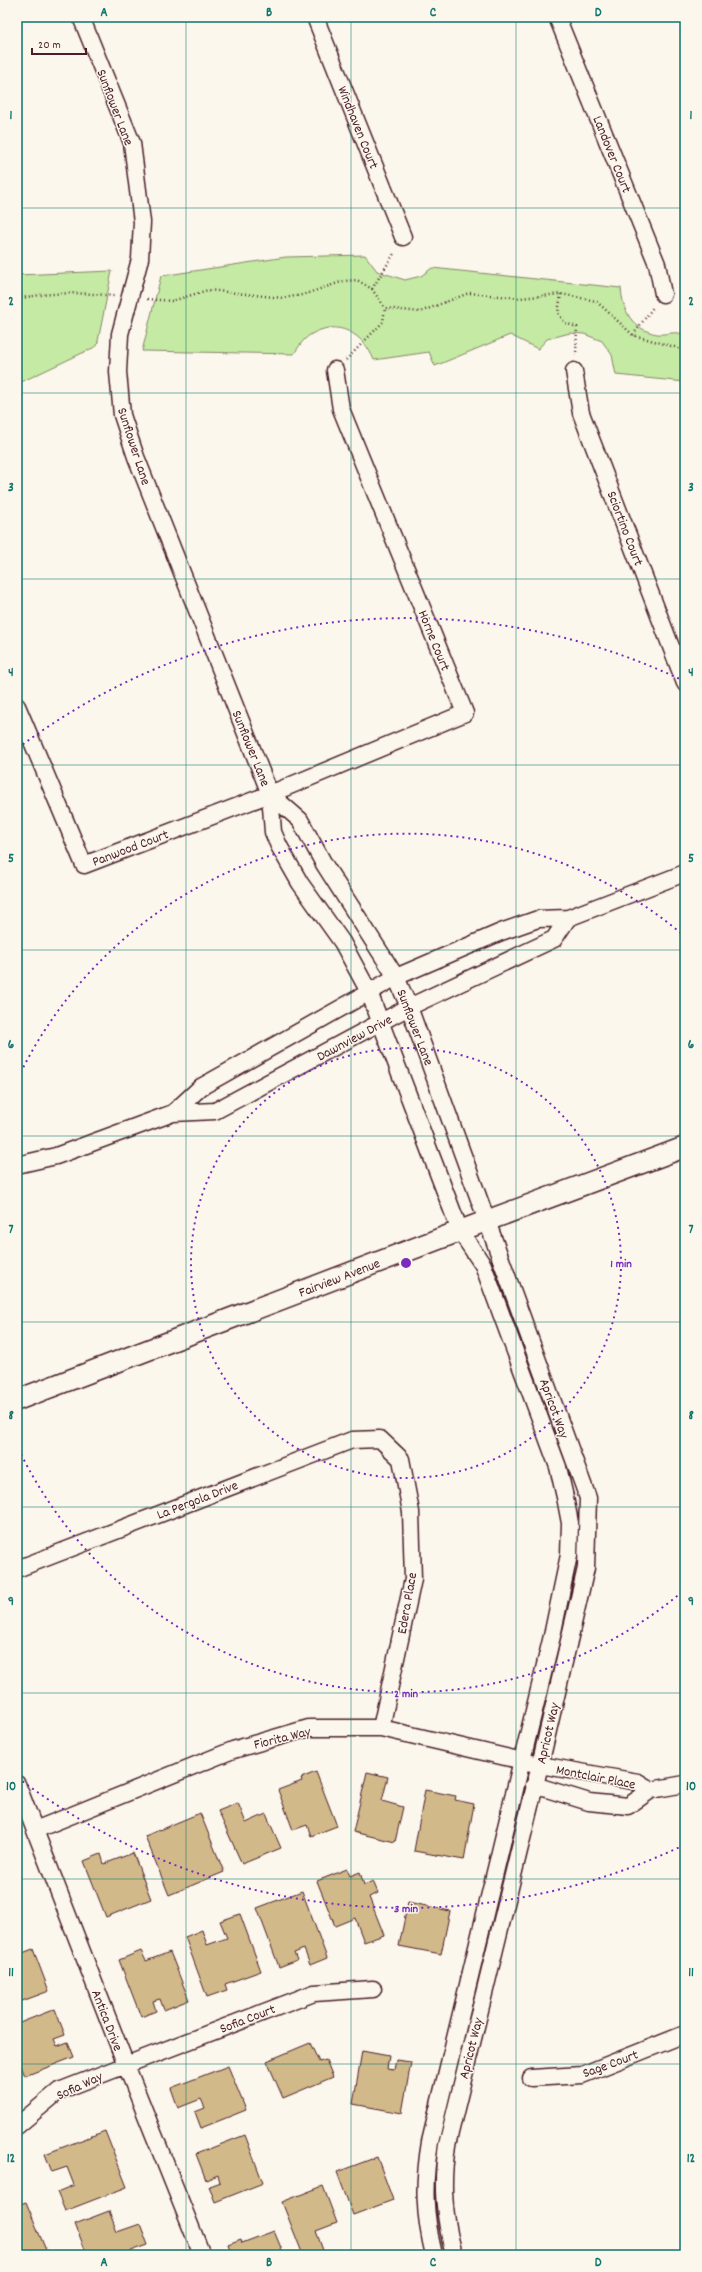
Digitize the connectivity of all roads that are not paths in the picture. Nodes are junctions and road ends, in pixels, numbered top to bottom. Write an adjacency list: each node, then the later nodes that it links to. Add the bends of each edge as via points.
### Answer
1 (314, 17): 4 (street, Windhaven Court)
2 (557, 17): 5 (street, Landover Court, via 657,264)
3 (85, 18): 10 (street, Sunflower Lane, via 132,143 142,222 140,259 120,334 118,372 122,415 136,458)
4 (404, 237)
5 (663, 294)
6 (335, 370): 10 (street, Horne Court, via 341,409 464,713)
7 (574, 371): 8 (street, Sciortino Court, via 581,413)
8 (685, 683)
9 (17, 706): 10 (street, Panwood Court, via 84,865)
10 (270, 794): 13 (street, Sunflower Lane, via 300,820 324,864); 14 (street, Sunflower Lane, via 273,832 279,846 300,883 342,942)
11 (685, 873): 12 (street, Dawnview Drive)
12 (568, 918): 13 (street, Dawnview Drive, via 538,919); 15 (street, Dawnview Drive, via 554,939)
13 (396, 977): 14 (street, Dawnview Drive); 15 (street, Sunflower Lane)
14 (369, 992): 16 (street, Sunflower Lane); 17 (street, Dawnview Drive, via 201,1087)
15 (409, 1007): 16 (street, Dawnview Drive); 20 (street, Sunflower Lane)
16 (382, 1022): 17 (street, Dawnview Drive, via 214,1111); 21 (street, Sunflower Lane)
17 (174, 1113): 19 (street, Dawnview Drive, via 56,1156)
18 (685, 1147): 20 (street, Fairview Avenue)
19 (17, 1165)
20 (486, 1221): 21 (street, Fairview Avenue); 27 (street, Apricot Way, via 588,1498 586,1568)
21 (460, 1231): 22 (street, Fairview Avenue); 26 (street, Apricot Way, via 482,1265 558,1467 570,1523 569,1555)
22 (17, 1400)
23 (380, 1439): 24 (street, La Pergola Drive, via 352,1440); 25 (street, Edera Place, via 401,1459 411,1512 413,1579)
24 (17, 1569)
25 (381, 1728): 26 (street, Fiorita Way); 32 (street, Fiorita Way, via 309,1728 233,1750)
26 (522, 1761): 27 (street, Fiorita Way); 39 (street, Apricot Way, via 430,2142 424,2177 425,2206)
27 (540, 1765): 30 (street, Apricot Way); 31 (street, Montclair Place, via 638,1782)
28 (17, 1784): 32 (street, Antica Drive)
29 (685, 1784): 31 (street, Montclair Place)
30 (534, 1785): 31 (street, Montclair Place, via 589,1802 628,1806); 40 (street, Apricot Way, via 447,2145 443,2174 445,2219)
31 (651, 1790)
32 (35, 1830): 35 (street, Antica Drive)
33 (373, 1989): 35 (street, Sofia Court, via 314,1993)
34 (685, 2034): 36 (street, Sage Court, via 582,2075)
35 (126, 2065): 37 (street, Sofia Way, via 59,2092); 38 (street, Antica Drive)
36 (531, 2078)
37 (17, 2126)
38 (202, 2255)
39 (434, 2255)
40 (454, 2255)

